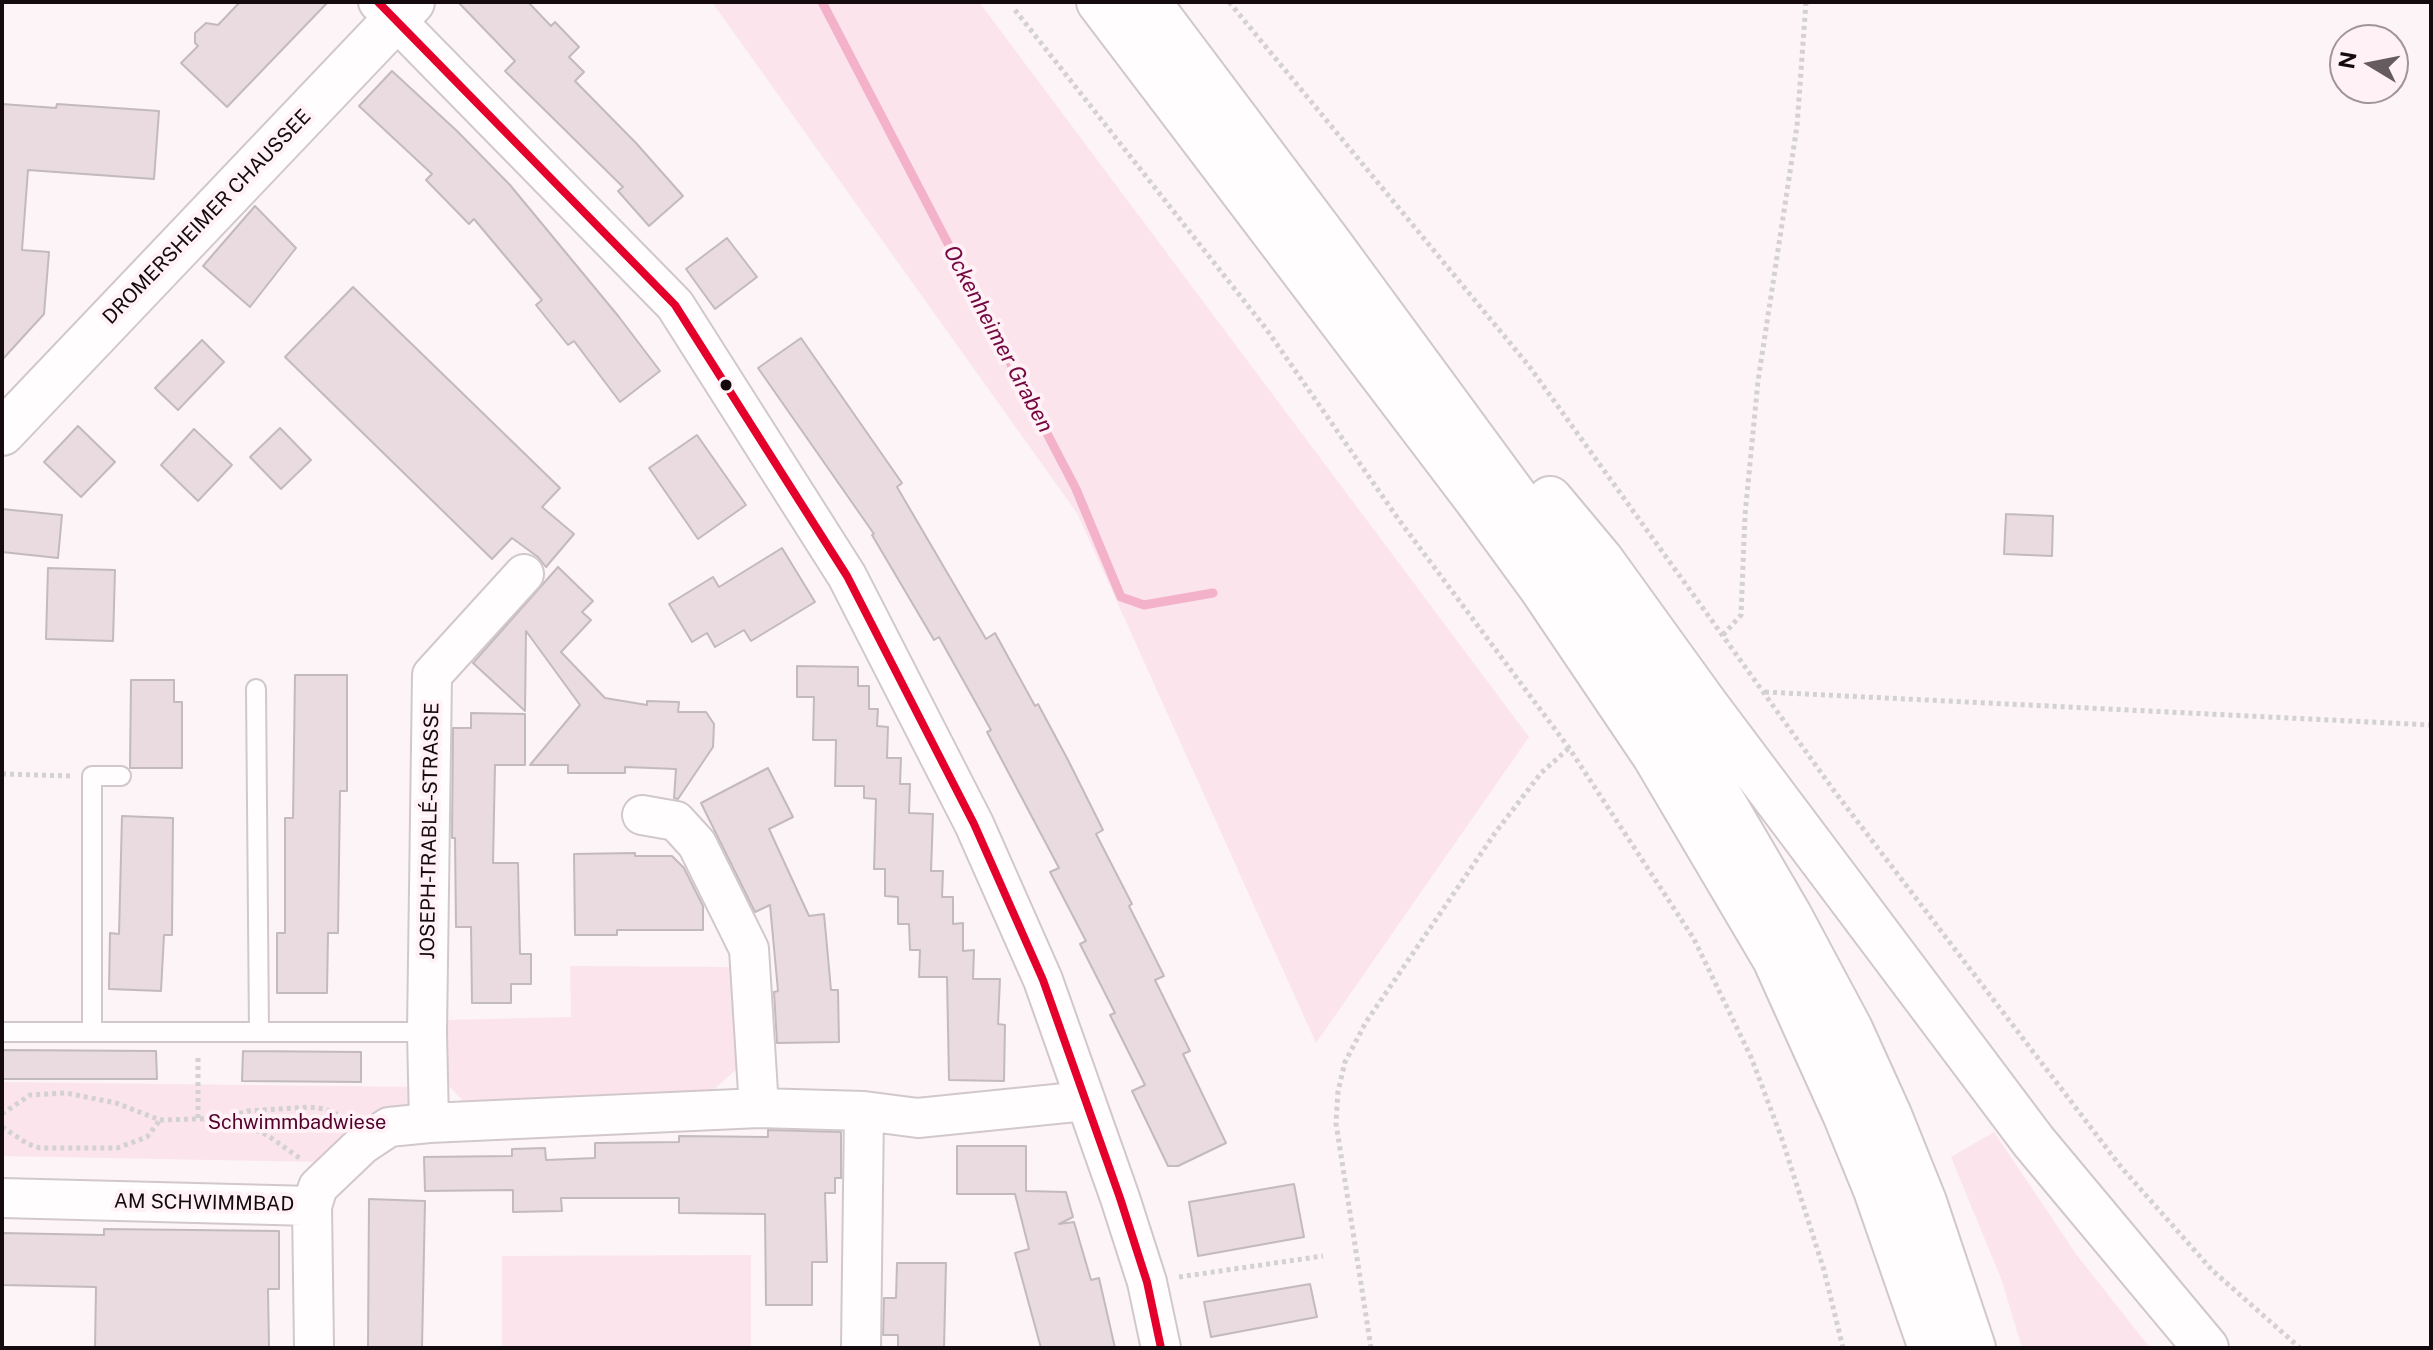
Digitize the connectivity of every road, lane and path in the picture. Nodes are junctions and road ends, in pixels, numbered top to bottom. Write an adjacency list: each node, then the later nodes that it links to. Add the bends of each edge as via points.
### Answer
1 (1099, 2): 43 (main road, via 1490,516 1655,756 1775,959 1876,1190)
2 (1148, 2): 7 (main road)
3 (1229, 2): 10 (path, via 1529,366)
4 (1806, 2): 10 (path, via 1797,126 1758,381 1741,615)
5 (395, 8): 8 (main road, DROMERSHEIMER CHAUSSEE); 24 (street, via 675,305 854,590 974,824 1043,980)
6 (1015, 10): 14 (path, via 1267,330 1399,520)
7 (1365, 292): 44 (main road, via 1653,692 1789,915 1889,1115); 45 (main road, via 1450,381 1601,560 2034,1142)
8 (2, 433)
9 (524, 574): 22 (street, JOSEPH-TRABLÉ-STRASSE, via 432,675)
10 (1723, 635): 12 (path)
11 (256, 689): 21 (lane)
12 (1765, 692): 13 (path); 46 (path, via 2121,1167 2212,1270)
13 (2431, 725)
14 (1569, 748): 41 (path, via 1541,773 1495,833 1366,1022 1345,1062 1336,1123); 42 (path, via 1694,939 1720,988 1782,1139)
15 (2, 774): 16 (path)
16 (92, 776): 17 (lane); 20 (lane)
17 (121, 776)
18 (642, 815): 25 (street, via 676,821 697,844 749,949)
19 (2, 1032): 20 (lane)
20 (92, 1032): 23 (lane)
21 (259, 1032): 22 (lane); 23 (lane)
22 (427, 1032): 31 (street, JOSEPH-TRABLÉ-STRASSE)
23 (197, 1034): 28 (path)
24 (1085, 1101): 26 (street, via 918,1118); 37 (street)
25 (759, 1108): 26 (street); 31 (street)
26 (864, 1111): 39 (street)
27 (2, 1114): 30 (path, via 30,1095 66,1093 116,1103)
28 (198, 1118): 29 (path); 30 (path)
29 (225, 1118): 33 (path, via 248,1111 325,1109 349,1120); 34 (path, via 277,1141)
30 (160, 1120): 32 (path, via 147,1137 117,1148 40,1148)
31 (429, 1123): 33 (street, via 389,1127)
32 (2, 1127)
33 (370, 1139): 34 (street)
34 (319, 1193): 35 (street, AM SCHWIMMBAD); 38 (street, AM SCHWIMMBAD)
35 (2, 1198)
36 (1323, 1256): 37 (path)
37 (1147, 1282): 40 (street)
38 (314, 1348)
39 (861, 1348)
40 (1161, 1348)
41 (1371, 1348)
42 (1843, 1348)
43 (1931, 1348)
44 (1973, 1348)
45 (2206, 1348)
46 (2300, 1348)

